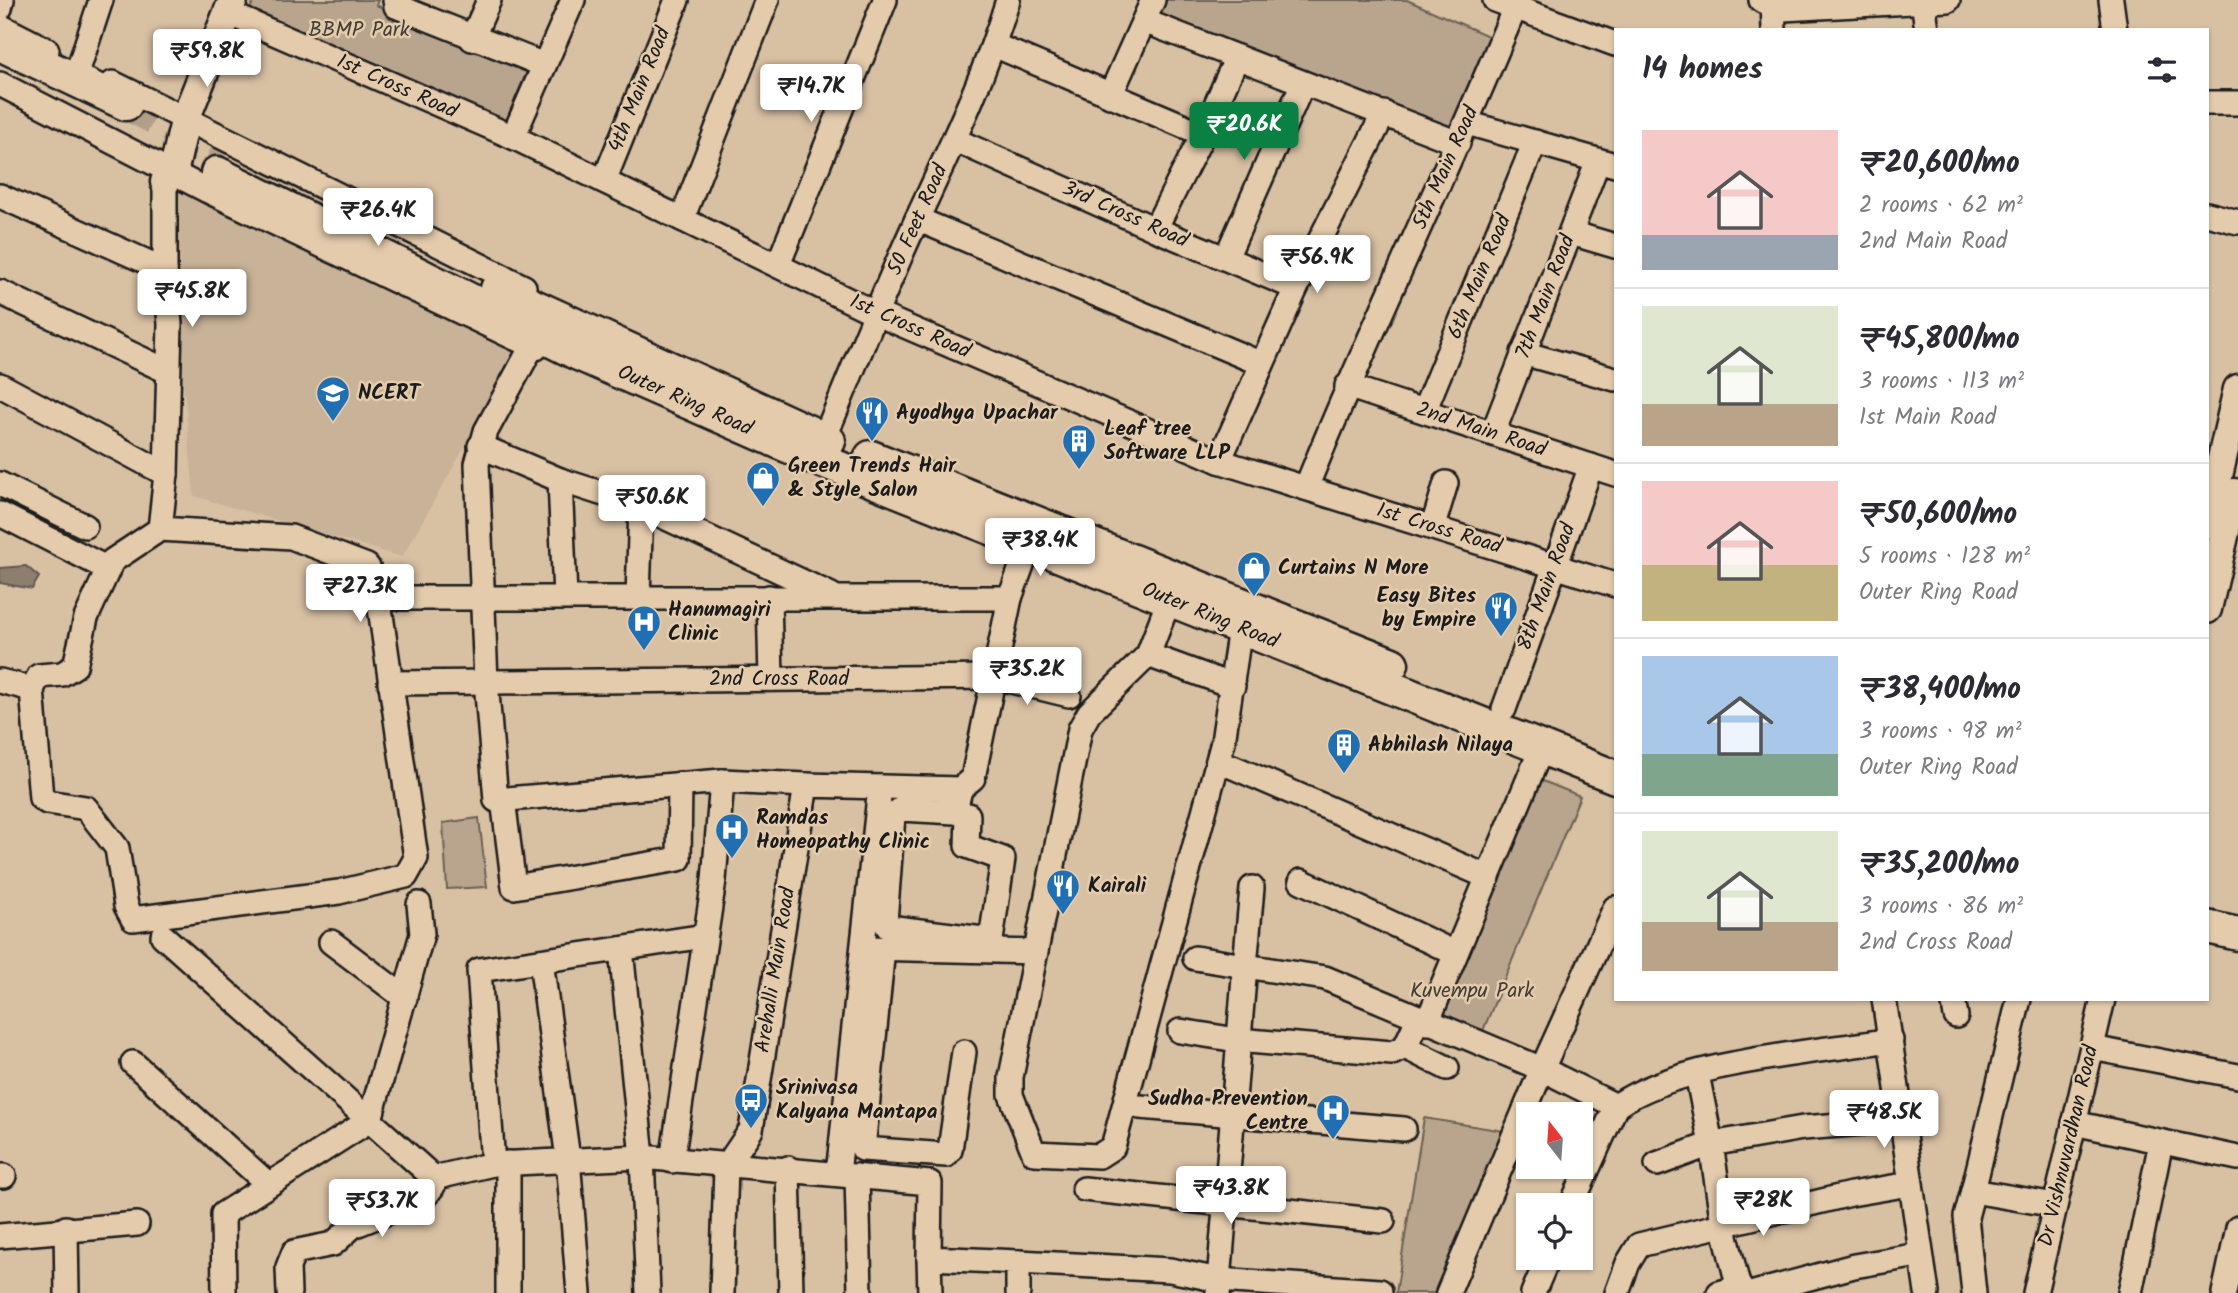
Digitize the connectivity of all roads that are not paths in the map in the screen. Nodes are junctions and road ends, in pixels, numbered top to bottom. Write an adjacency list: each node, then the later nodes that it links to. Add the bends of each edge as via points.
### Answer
1 (2, 0): 17 (street)
2 (102, 0): 30 (street)
3 (395, 0): 23 (street, via 397,6)
4 (489, 0): 23 (street)
5 (573, 0): 28 (street)
6 (677, 0): 46 (street, 4th Main Road)
7 (766, 0): 49 (street)
8 (885, 0): 56 (street)
9 (1008, 0): 26 (street, 50 Feet Road)
10 (1153, 0): 18 (street)
11 (1948, 0): 14 (street)
12 (2111, 0): 22 (street)
13 (1769, 1): 14 (street, via 1783,9); 20 (street)
14 (1924, 2): 21 (street)
15 (1509, 3): 25 (street); 38 (street, 5th Main Road)
16 (226, 4): 37 (main road); 40 (street, 1st Cross Road)
17 (0, 8)
18 (1144, 21): 27 (street); 33 (street)
19 (0, 26): 30 (street)
20 (1774, 28)
21 (1927, 28)
22 (2115, 28)
23 (472, 39): 28 (street)
24 (0, 44): 29 (highway, via 121,113)
25 (1614, 44)
26 (994, 46): 33 (street); 41 (street, 50 Feet Road)
27 (1237, 57): 31 (street); 39 (street)
28 (544, 65): 40 (street)
29 (0, 67)
30 (79, 67): 37 (street)
31 (1303, 83): 36 (street); 55 (street)
32 (0, 84): 45 (street)
33 (1110, 96): 39 (street)
34 (2209, 103): 35 (street)
35 (2238, 103)
36 (1384, 113): 38 (street); 58 (street)
37 (179, 114): 45 (main road); 61 (street, via 548,298)
38 (1463, 133): 42 (street); 68 (street, 5th Main Road)
39 (1203, 134): 52 (street)
40 (513, 137): 46 (street, 1st Cross Road)
41 (955, 140): 50 (street, 50 Feet Road); 52 (street, 3rd Cross Road)
42 (1535, 142): 43 (street); 70 (street, 6th Main Road)
43 (1607, 163): 53 (street, 7th Main Road)
44 (222, 164): 61 (highway)
45 (166, 174): 57 (street); 62 (street)
46 (604, 181): 49 (street, 1st Cross Road)
47 (0, 197): 57 (street)
48 (2209, 215): 51 (street)
49 (682, 219): 56 (street, 1st Cross Road)
50 (917, 219): 60 (street, 50 Feet Road); 64 (street)
51 (2238, 222)
52 (1155, 229): 55 (street, 3rd Cross Road)
53 (1571, 233): 54 (street); 63 (street, 7th Main Road)
54 (1614, 246)
55 (1226, 258): 58 (street, 3rd Cross Road)
56 (778, 265): 60 (street, 1st Cross Road)
57 (165, 270): 65 (street, via 170,324)
58 (1296, 288): 64 (street)
59 (0, 292): 65 (street)
60 (877, 314): 72 (street, 50 Feet Road); 74 (street, 1st Cross Road)
61 (578, 341): 62 (street); 72 (highway, Outer Ring Road); 89 (highway, Outer Ring Road, via 815,458)
62 (531, 348): 73 (street)
63 (1524, 353): 66 (street); 71 (street, 7th Main Road)
64 (1262, 364): 74 (street)
65 (167, 371): 76 (street)
66 (1614, 379)
67 (0, 385): 76 (street)
68 (1347, 386): 70 (street, 2nd Main Road); 82 (street, 5th Main Road)
69 (2238, 389): 85 (main road)
70 (1424, 411): 71 (street, 2nd Main Road)
71 (1493, 433): 75 (street, 2nd Main Road)
72 (824, 439): 89 (highway, Outer Ring Road)
73 (480, 446): 79 (street); 93 (street, via 476,489)
74 (1219, 461): 82 (street, 1st Cross Road)
75 (1591, 466): 77 (street, 2nd Main Road); 90 (street, 8th Main Road)
76 (166, 474): 88 (street)
77 (1614, 474)
78 (2238, 476): 101 (main road)
79 (560, 480): 83 (street); 94 (street)
80 (1446, 483): 87 (street)
81 (0, 484): 86 (street)
82 (1306, 488): 87 (street, 1st Cross Road)
83 (641, 506): 95 (street); 97 (street)
84 (0, 514): 91 (street)
85 (2209, 514)
86 (85, 526)
87 (1433, 526): 90 (street, 1st Cross Road)
88 (160, 529): 91 (street, via 112,561); 103 (street, via 291,537 366,566 376,584)
89 (1033, 534): 99 (street); 100 (highway, Outer Ring Road); 113 (highway, Outer Ring Road)
90 (1556, 565): 92 (street, 1st Cross Road); 113 (street, 8th Main Road)
91 (108, 569): 111 (street, via 86,618 75,666 61,674 39,676)
92 (1614, 585)
93 (484, 597): 94 (street); 98 (street); 108 (street)
94 (565, 597): 95 (street)
95 (638, 597): 96 (street)
96 (769, 597): 97 (street); 106 (street)
97 (836, 597): 99 (street)
98 (394, 598)
99 (1010, 598): 105 (street)
100 (1169, 600): 102 (highway, Outer Ring Road); 104 (street)
101 (2209, 600)
102 (1240, 628): 110 (street); 115 (highway, Outer Ring Road)
103 (386, 652): 109 (street); 114 (street, via 377,653)
104 (1148, 655): 110 (street); 140 (street, via 1084,720)
105 (995, 677): 106 (street, 2nd Cross Road); 112 (street, 2nd Cross Road); 123 (street, via 973,778)
106 (771, 679): 108 (street, 2nd Cross Road)
107 (0, 681): 111 (street)
108 (486, 681): 109 (street, 2nd Cross Road); 124 (street, via 496,800)
109 (390, 683): 111 (street, via 416,858 406,876 340,892 142,919 128,914 117,848 90,812 41,798)
110 (1233, 686): 140 (street, via 1223,742 1113,1147 1099,1156 1034,1153 1011,1095)
111 (32, 689)
112 (1069, 695)
113 (1504, 709): 116 (highway, Outer Ring Road)
114 (388, 738)
115 (1542, 747): 118 (highway, Outer Ring Road); 126 (street)
116 (1614, 753)
117 (1233, 766): 126 (street)
118 (1614, 777)
119 (722, 781): 120 (street); 121 (street); 135 (street, via 715,880)
120 (680, 784): 124 (street); 124 (street, via 679,859 514,887)
121 (806, 785): 122 (street); 177 (street, Arehalli Main Road, via 751,1130)
122 (880, 787): 123 (street); 129 (street)
123 (960, 789): 125 (street)
124 (503, 799)
125 (955, 812): 129 (street, via 901,809 892,816); 129 (street, via 968,815 967,846 1003,859 991,940 888,927)
126 (1488, 877): 141 (street)
127 (1301, 881): 141 (street)
128 (1252, 888): 145 (street)
129 (878, 893): 137 (street)
130 (419, 904): 146 (street, via 422,934)
131 (1613, 919): 159 (street)
132 (2209, 927): 133 (highway)
133 (2238, 934)
134 (163, 936): 165 (street)
135 (705, 936): 139 (street); 174 (street)
136 (331, 942): 146 (street)
137 (873, 948): 140 (street); 156 (street, via 863,1149 946,1155); 179 (street)
138 (2209, 948): 142 (highway)
139 (621, 949): 144 (street); 171 (street)
140 (1036, 952)
141 (1455, 953): 150 (street)
142 (2238, 955)
143 (1195, 958): 145 (street)
144 (541, 961): 173 (street); 175 (street, via 483,968 477,975)
145 (1245, 966): 150 (street, via 1325,978); 152 (street)
146 (405, 998): 165 (street)
147 (1884, 1001): 153 (street)
148 (2019, 1001): 184 (street)
149 (2103, 1001): 155 (street, Dr Vishnuvardhan Road)
150 (1422, 1021): 154 (street); 159 (street)
151 (1180, 1031): 152 (street)
152 (1237, 1040): 154 (street, via 1392,1053); 164 (street)
153 (1891, 1040): 160 (street); 166 (street)
154 (1405, 1047): 158 (street)
155 (2092, 1048): 161 (street); 167 (street, Dr Vishnuvardhan Road)
156 (964, 1052)
157 (133, 1063): 181 (street)
158 (1447, 1068)
159 (1542, 1069): 162 (street); 212 (street)
160 (1696, 1074): 162 (street, via 1646,1087); 170 (street)
161 (2238, 1076)
162 (1616, 1106): 185 (street)
163 (1140, 1107): 164 (street)
164 (1231, 1115): 168 (street); 186 (street)
165 (370, 1120): 180 (street); 181 (street)
166 (1902, 1120): 170 (street, via 1803,1128); 182 (street)
167 (2074, 1123): 169 (street); 187 (street, Dr Vishnuvardhan Road)
168 (1404, 1129)
169 (2161, 1142): 172 (street); 218 (street)
170 (1712, 1144): 176 (street); 190 (street)
171 (642, 1157): 173 (street); 174 (street); 206 (street)
172 (2238, 1158)
173 (568, 1159): 175 (street); 205 (street)
174 (672, 1161): 177 (street)
175 (500, 1163): 180 (street); 204 (street)
176 (1657, 1164)
177 (726, 1167): 178 (street); 207 (street)
178 (788, 1168): 179 (street); 208 (street)
179 (848, 1175): 195 (street, via 930,1183); 209 (street)
180 (434, 1178): 203 (street, via 424,1198 353,1226 333,1244 294,1252 288,1267)
181 (268, 1184): 202 (street, via 223,1214)
182 (1910, 1184): 190 (street); 194 (street)
183 (1084, 1189): 186 (street)
184 (1973, 1191): 187 (street); 216 (street, via 1966,1217)
185 (1577, 1193)
186 (1225, 1204): 188 (street); 198 (street)
187 (2055, 1205): 217 (street, Dr Vishnuvardhan Road)
188 (1383, 1221)
189 (137, 1224): 191 (street)
190 (1723, 1224): 200 (street); 214 (street, via 1639,1245)
191 (66, 1228): 193 (street); 201 (street)
192 (2238, 1228): 219 (street)
193 (0, 1236)
194 (1919, 1255): 200 (street); 215 (street)
195 (929, 1258): 196 (street); 210 (street)
196 (1018, 1262): 198 (street, via 1170,1270); 211 (street)
197 (1543, 1270): 213 (street)
198 (1219, 1286): 199 (street)
199 (1380, 1290)
200 (1738, 1292)
201 (67, 1293)
202 (224, 1293)
203 (289, 1293)
204 (508, 1293)
205 (579, 1293)
206 (648, 1293)
207 (722, 1293)
208 (791, 1293)
209 (860, 1293)
210 (930, 1293)
211 (1018, 1293)
212 (1448, 1293)
213 (1533, 1293)
214 (1617, 1293)
215 (1927, 1293)
216 (1975, 1293)
217 (2035, 1293)
218 (2130, 1293)
219 (2224, 1293)

